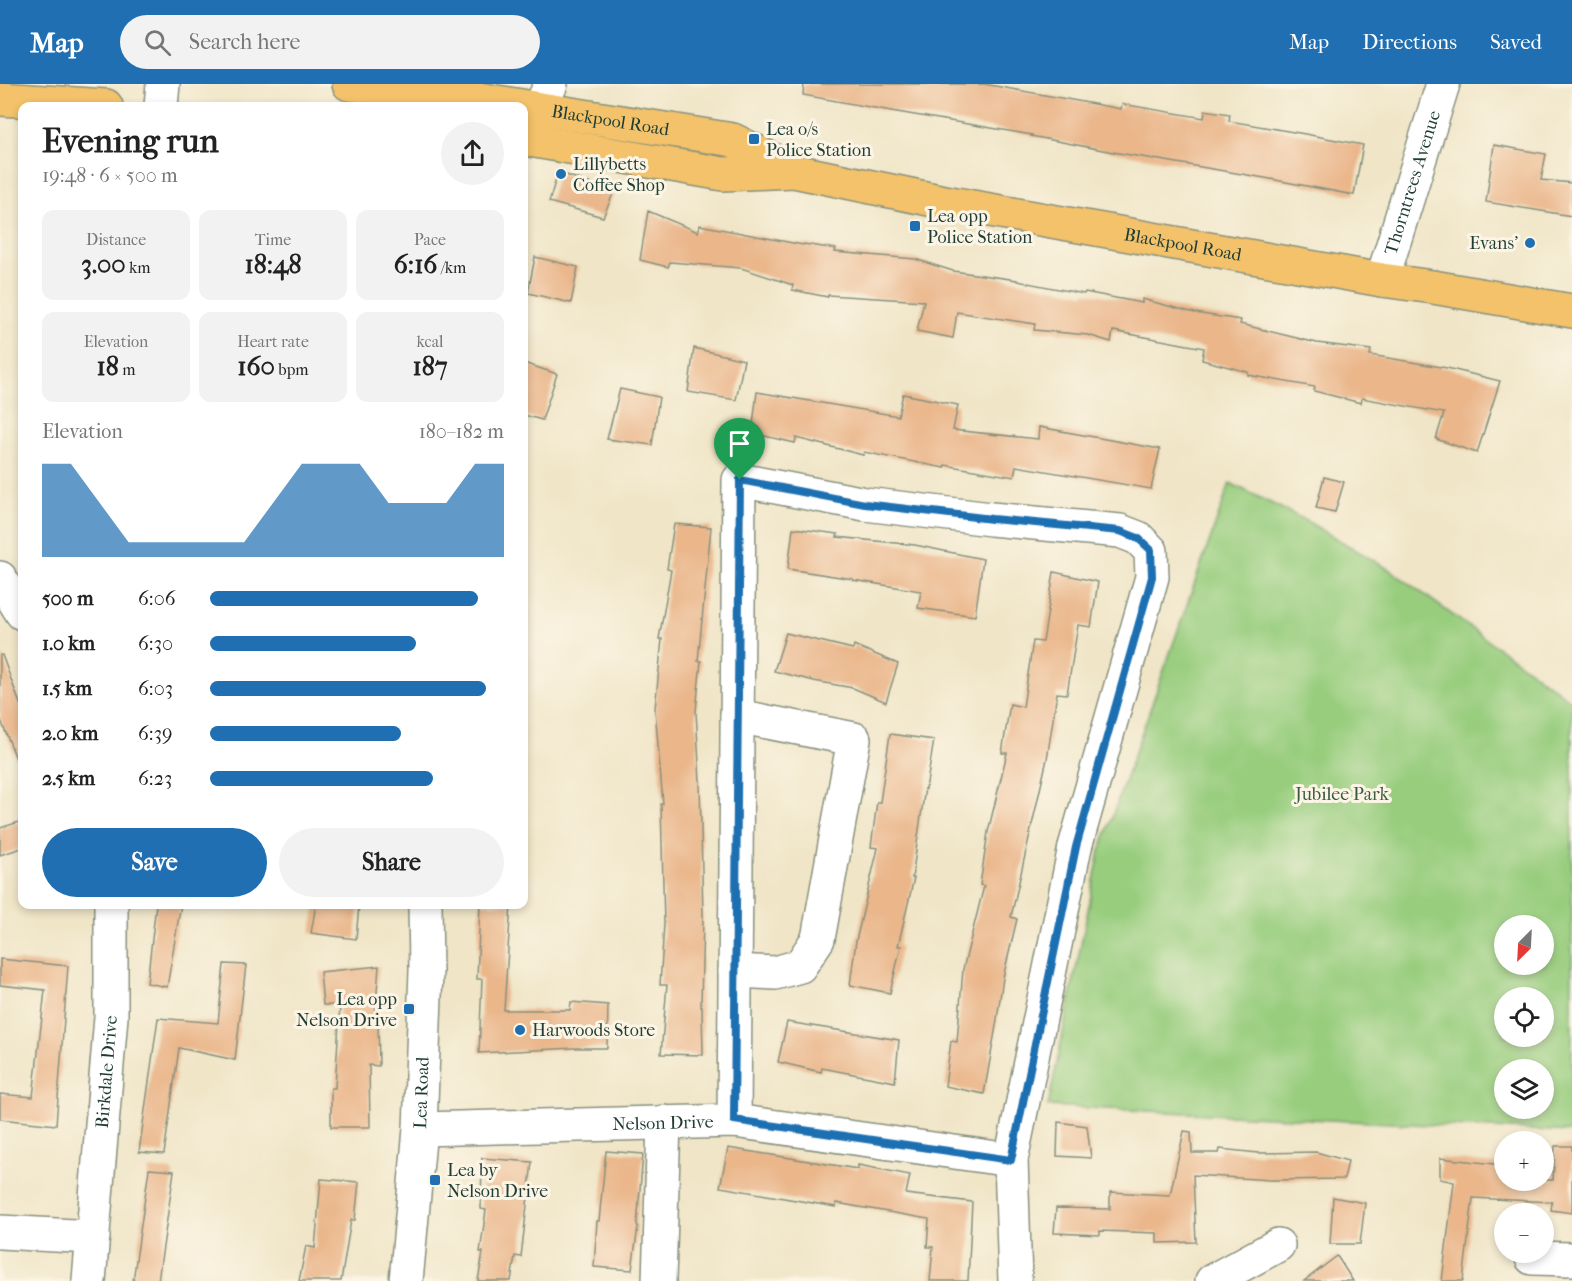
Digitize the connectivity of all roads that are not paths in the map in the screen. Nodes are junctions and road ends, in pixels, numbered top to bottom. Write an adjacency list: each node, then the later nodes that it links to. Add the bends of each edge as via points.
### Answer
1 (163, 84): 7 (street)
2 (349, 84): 4 (highway, Blackpool Road, via 447,94)
3 (1443, 84): 11 (street, Thorntrees Avenue)
4 (545, 96): 8 (street); 10 (highway, Blackpool Road, via 733,140)
5 (0, 99): 6 (highway)
6 (45, 102)
7 (161, 102)
8 (528, 133)
9 (528, 143): 10 (highway, Blackpool Road, via 723,174)
10 (794, 171): 11 (highway, Blackpool Road, via 939,201)
11 (1382, 280): 12 (highway, Blackpool Road)
12 (1572, 311)
13 (0, 578): 14 (street)
14 (18, 607)
15 (737, 716): 18 (street); 18 (street, via 854,739 818,939 800,966 775,973); 22 (street, via 740,480 865,504 1120,531 1138,538 1151,550 1152,577 1076,847)
16 (111, 909): 24 (street, Birkdale Drive, via 111,1017)
17 (425, 909): 21 (street, Lea Road)
18 (735, 971): 19 (street)
19 (734, 1120): 20 (street, Nelson Drive); 22 (street, Nelson Drive)
20 (664, 1122): 21 (street, Nelson Drive); 30 (street)
21 (420, 1129): 29 (street, Lea Road)
22 (1011, 1160): 31 (street)
23 (0, 1232): 24 (street)
24 (93, 1237): 28 (street, Birkdale Drive)
25 (1278, 1245): 32 (street)
26 (1554, 1259): 27 (street)
27 (1572, 1259)
28 (89, 1281)
29 (406, 1281)
30 (659, 1281)
31 (1015, 1281)
32 (1212, 1281)

